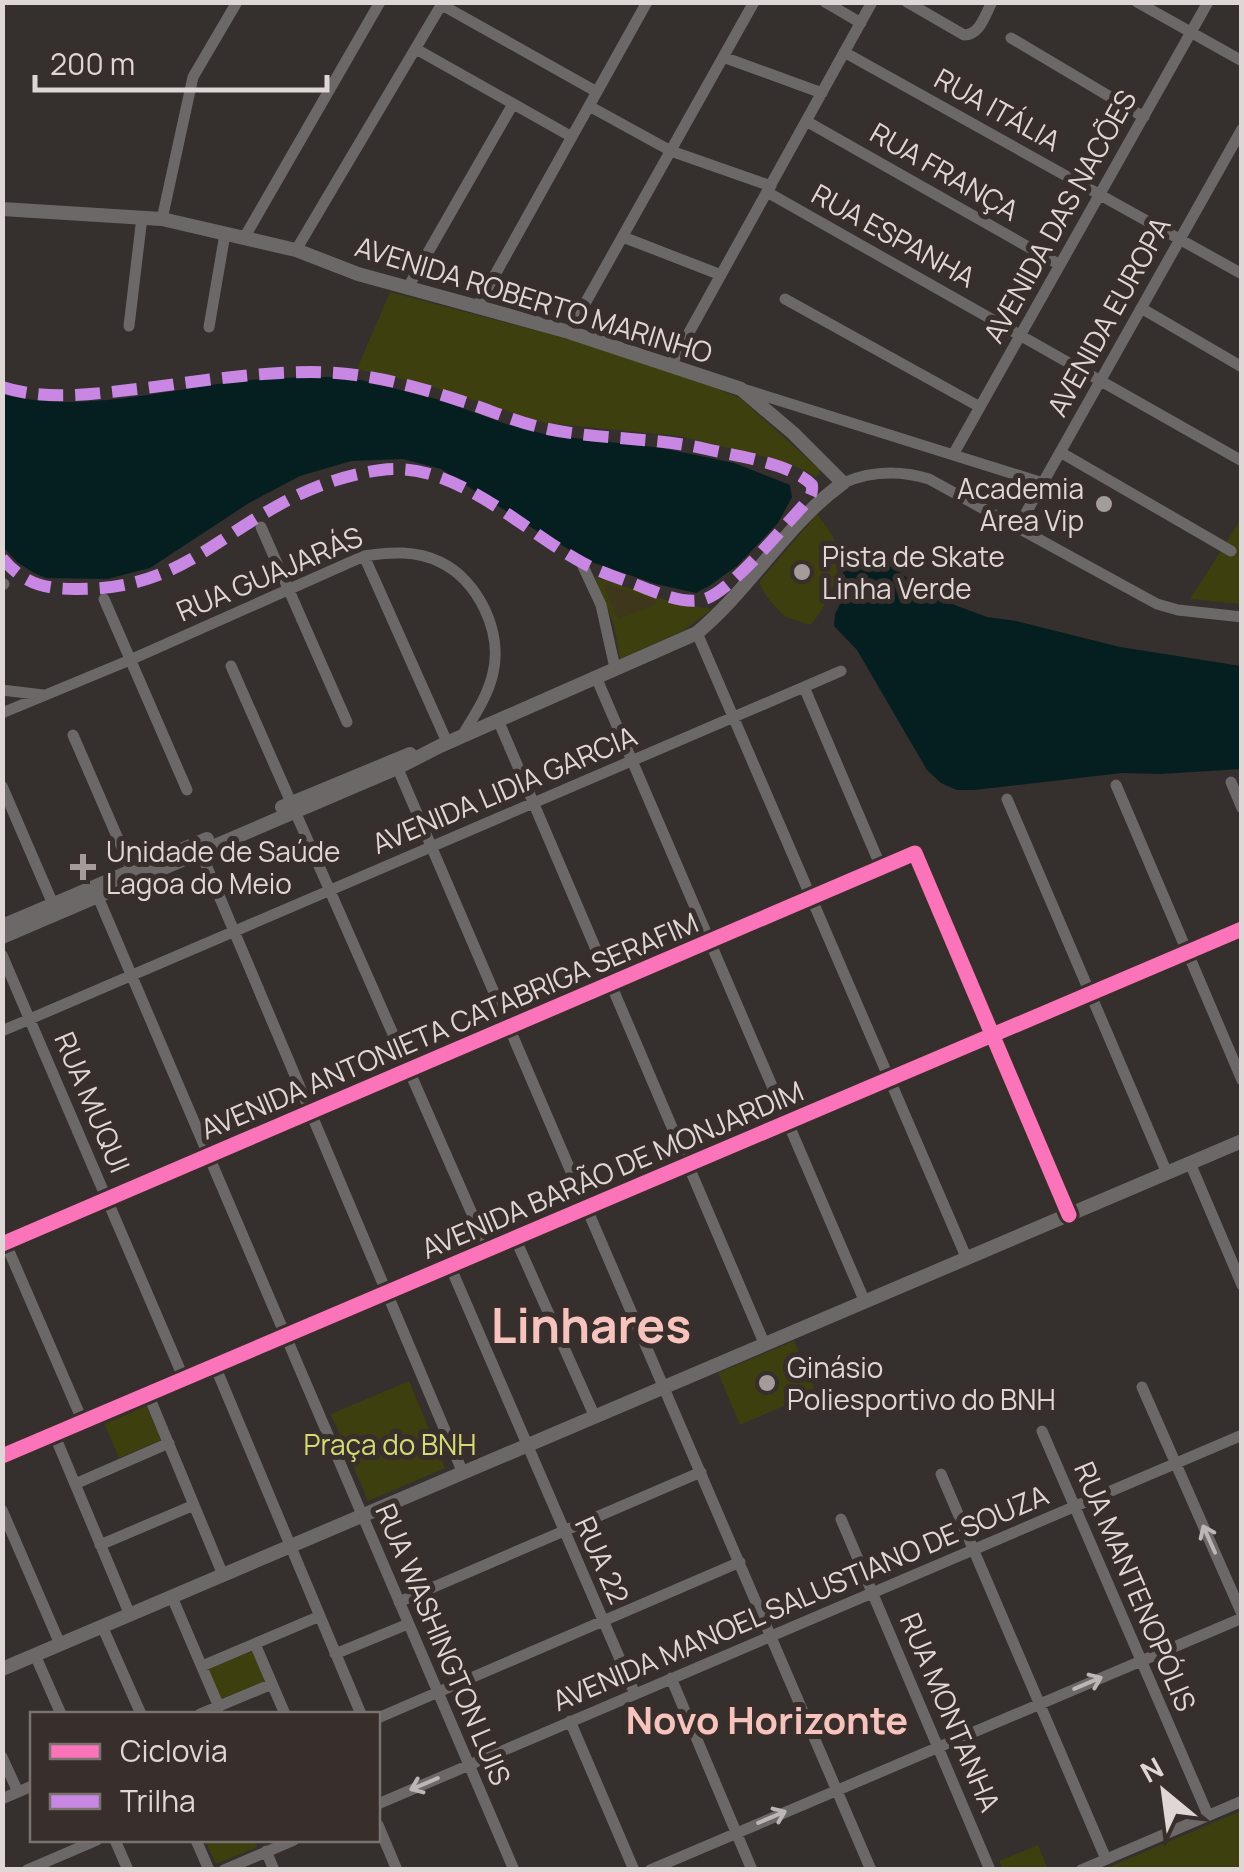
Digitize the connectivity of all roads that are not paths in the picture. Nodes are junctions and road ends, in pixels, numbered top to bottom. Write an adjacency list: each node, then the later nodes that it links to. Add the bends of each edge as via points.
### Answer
1 (238, 2): 33 (street, via 192,76)
2 (380, 2): 36 (street)
3 (647, 2): 19 (street)
4 (754, 2): 17 (street)
5 (825, 2): 12 (street)
6 (872, 2): 12 (street)
7 (907, 2): 8 (street, via 969,35)
8 (992, 2)
9 (1137, 2): 13 (street)
10 (1208, 2): 13 (street, AVENIDA DAS NACÕES)
11 (442, 4): 15 (street); 19 (street)
12 (861, 22): 16 (street)
13 (1191, 33): 18 (street); 23 (street, AVENIDA DAS NACÕES)
14 (1012, 38): 23 (street)
15 (416, 49): 21 (street); 38 (street)
16 (844, 52): 20 (street); 30 (street, RUA ITÁLIA)
17 (723, 57): 20 (street); 27 (street)
18 (1242, 61)
19 (597, 92): 22 (street)
20 (822, 93): 24 (street)
21 (513, 104): 26 (street); 42 (street)
22 (589, 106): 26 (street); 27 (street, RUA ESPANHA)
23 (1144, 116): 30 (street, AVENIDA DAS NACÕES)
24 (806, 121): 29 (street); 39 (street, RUA FRANÇA)
25 (1242, 128): 28 (street, AVENIDA EUROPA)
26 (572, 137): 44 (street)
27 (671, 151): 29 (street, RUA ESPANHA); 35 (street)
28 (1236, 151): 37 (street, AVENIDA EUROPA)
29 (769, 189): 41 (street); 49 (street, RUA ESPANHA)
30 (1100, 194): 37 (street, RUA ITÁLIA); 39 (street, AVENIDA DAS NACÕES)
31 (2, 209): 32 (main road, AVENIDA ROBERTO MARINHO)
32 (142, 217): 33 (main road, AVENIDA ROBERTO MARINHO); 46 (street)
33 (162, 220): 34 (main road, AVENIDA ROBERTO MARINHO)
34 (225, 234): 36 (main road, AVENIDA ROBERTO MARINHO); 47 (street)
35 (623, 236): 41 (street); 48 (street)
36 (244, 238): 38 (main road, AVENIDA ROBERTO MARINHO)
37 (1180, 239): 40 (street, RUA ITÁLIA); 45 (street, AVENIDA EUROPA)
38 (296, 250): 42 (main road, AVENIDA ROBERTO MARINHO)
39 (1060, 265): 49 (street, AVENIDA DAS NACÕES)
40 (1242, 274)
41 (721, 275): 50 (street)
42 (407, 288): 44 (main road, AVENIDA ROBERTO MARINHO)
43 (785, 299): 54 (street)
44 (477, 307): 48 (main road, AVENIDA ROBERTO MARINHO)
45 (1141, 308): 51 (street); 52 (street, AVENIDA EUROPA)
46 (129, 326)
47 (209, 327)
48 (569, 332): 50 (main road, AVENIDA ROBERTO MARINHO)
49 (1020, 336): 52 (street, RUA ESPANHA); 54 (street, AVENIDA DAS NACÕES)
50 (671, 365): 53 (main road, AVENIDA ROBERTO MARINHO)
51 (1242, 367)
52 (1100, 381): 55 (street, AVENIDA EUROPA); 57 (street, RUA ESPANHA)
53 (741, 389): 56 (street, AVENIDA ROBERTO MARINHO); 59 (main road)
54 (980, 407): 56 (street, AVENIDA DAS NACÕES)
55 (1060, 452): 58 (street, AVENIDA EUROPA); 62 (street)
56 (954, 453): 58 (street, AVENIDA ROBERTO MARINHO)
57 (1242, 461)
58 (1043, 482): 61 (street, AVENIDA EUROPA)
59 (843, 483): 61 (street, via 884,472 913,474); 68 (main road)
60 (261, 527): 65 (street)
61 (1018, 528): 67 (street, via 1157,604)
62 (1231, 551)
63 (364, 556): 65 (street, RUA GUAJARÁS); 82 (street, RUA GUAJARÁS, via 415,554 440,562 479,600 493,628 494,671); 83 (street)
64 (581, 562): 71 (street, via 601,605)
65 (288, 588): 69 (street, RUA GUAJARÁS); 80 (street)
66 (104, 599): 69 (street)
67 (1242, 617)
68 (697, 632): 71 (main road); 78 (street)
69 (130, 660): 76 (street, RUA GUAJARÁS); 89 (street)
70 (231, 666): 92 (street)
71 (615, 668): 73 (main road)
72 (841, 670): 74 (street, AVENIDA LIDIA GARCIA)
73 (596, 677): 79 (main road); 84 (street)
74 (804, 687): 78 (street, AVENIDA LIDIA GARCIA); 96 (street)
75 (2, 690): 76 (street, RUA GUAJARÁS)
76 (46, 695): 77 (street, RUA GUAJARÁS)
77 (2, 712)
78 (734, 717): 84 (street, AVENIDA LIDIA GARCIA); 100 (street)
79 (498, 720): 82 (main road); 91 (street)
80 (347, 722)
81 (73, 735): 97 (street)
82 (462, 736): 83 (main road)
83 (443, 744): 85 (main road)
84 (632, 761): 91 (street, AVENIDA LIDIA GARCIA); 106 (street)
85 (396, 764): 92 (main road); 94 (street)
86 (1230, 782): 93 (street)
87 (1116, 785): 107 (street)
88 (2, 786): 101 (street)
89 (187, 790)
90 (1007, 799): 111 (street)
91 (534, 803): 94 (street, AVENIDA LIDIA GARCIA); 110 (street)
92 (293, 807): 95 (main road); 98 (street)
93 (1242, 808)
94 (431, 847): 98 (street, AVENIDA LIDIA GARCIA); 113 (street)
95 (199, 848): 97 (main road); 104 (street)
96 (881, 867): 100 (street, AVENIDA ANTONIETA CATABRIGA SERAFIM); 115 (street, AVENIDA ANTONIETA CATABRIGA SERAFIM, via 915,852)
97 (134, 875): 99 (main road)
98 (330, 890): 104 (street, AVENIDA LIDIA GARCIA); 116 (street)
99 (96, 892): 101 (main road); 109 (street, RUA WASHINGTON LUIS)
100 (811, 897): 106 (street, AVENIDA ANTONIETA CATABRIGA SERAFIM); 117 (street)
101 (56, 909): 102 (main road); 105 (main road)
102 (2, 926)
103 (1242, 928): 107 (street, AVENIDA BARÃO DE MONJARDIM)
104 (234, 931): 109 (street, AVENIDA LIDIA GARCIA); 119 (street)
105 (2, 937)
106 (709, 940): 110 (street, AVENIDA ANTONIETA CATABRIGA SERAFIM); 120 (street)
107 (1187, 952): 111 (street, AVENIDA BARÃO DE MONJARDIM); 118 (street)
108 (2, 955): 112 (street, RUA MUQUI)
109 (132, 975): 112 (street, AVENIDA LIDIA GARCIA); 122 (street, RUA WASHINGTON LUIS)
110 (610, 983): 113 (street, AVENIDA ANTONIETA CATABRIGA SERAFIM); 124 (street)
111 (1090, 993): 115 (street, AVENIDA BARÃO DE MONJARDIM); 125 (street)
112 (30, 1019): 114 (street, AVENIDA LIDIA GARCIA); 126 (street, RUA MUQUI)
113 (509, 1027): 116 (street, AVENIDA ANTONIETA CATABRIGA SERAFIM); 127 (street)
114 (2, 1031)
115 (992, 1035): 117 (street, AVENIDA BARÃO DE MONJARDIM); 128 (street)
116 (409, 1070): 119 (street, AVENIDA ANTONIETA CATABRIGA SERAFIM); 131 (street)
117 (889, 1078): 120 (street, AVENIDA BARÃO DE MONJARDIM); 132 (street)
118 (1242, 1080)
119 (310, 1112): 122 (street, AVENIDA ANTONIETA CATABRIGA SERAFIM); 135 (street)
120 (787, 1122): 124 (street, AVENIDA BARÃO DE MONJARDIM); 136 (street)
121 (1242, 1141): 123 (main road)
122 (208, 1156): 126 (street, AVENIDA ANTONIETA CATABRIGA SERAFIM); 137 (street, RUA WASHINGTON LUIS)
123 (1190, 1163): 125 (main road); 134 (street)
124 (688, 1164): 127 (street, AVENIDA BARÃO DE MONJARDIM); 138 (street)
125 (1167, 1173): 128 (main road)
126 (107, 1199): 130 (street, AVENIDA ANTONIETA CATABRIGA SERAFIM); 140 (street, RUA MUQUI)
127 (586, 1208): 129 (street, AVENIDA BARÃO DE MONJARDIM); 141 (street)
128 (1069, 1215): 132 (main road)
129 (515, 1238): 131 (street, AVENIDA BARÃO DE MONJARDIM); 144 (street)
130 (4, 1240): 145 (street)
131 (488, 1250): 133 (street, AVENIDA BARÃO DE MONJARDIM)
132 (967, 1259): 136 (main road)
133 (450, 1266): 135 (street, AVENIDA BARÃO DE MONJARDIM); 150 (street, RUA 22)
134 (1242, 1285)
135 (387, 1292): 137 (street, AVENIDA BARÃO DE MONJARDIM); 154 (street)
136 (865, 1302): 138 (main road)
137 (285, 1336): 139 (street, AVENIDA BARÃO DE MONJARDIM); 160 (street, RUA WASHINGTON LUIS)
138 (765, 1345): 141 (main road)
139 (215, 1366): 140 (street, AVENIDA BARÃO DE MONJARDIM); 164 (street)
140 (184, 1379): 143 (street, AVENIDA BARÃO DE MONJARDIM)
141 (665, 1387): 144 (main road); 153 (street)
142 (1142, 1388): 152 (street)
143 (148, 1394): 145 (street, AVENIDA BARÃO DE MONJARDIM); 149 (street)
144 (595, 1417): 150 (main road)
145 (83, 1422): 147 (street, AVENIDA BARÃO DE MONJARDIM)
146 (1042, 1431): 158 (street, RUA MANTENOPÓLIS)
147 (54, 1434): 151 (street, AVENIDA BARÃO DE MONJARDIM); 156 (street)
148 (1242, 1435): 152 (street, AVENIDA MANOEL SALUSTIANO DE SOUZA)
149 (169, 1444): 156 (street); 157 (street)
150 (526, 1446): 154 (main road); 162 (street, RUA 22)
151 (2, 1456)
152 (1176, 1464): 158 (street, AVENIDA MANOEL SALUSTIANO DE SOUZA); 173 (street, one-way to 152)
153 (701, 1472): 162 (street); 166 (street)
154 (464, 1473): 160 (main road)
155 (941, 1474): 165 (street)
156 (75, 1484): 163 (street)
157 (194, 1505): 163 (street); 167 (street)
158 (1074, 1506): 165 (street, AVENIDA MANOEL SALUSTIANO DE SOUZA); 182 (street, RUA MANTENOPÓLIS)
159 (2, 1510): 178 (street)
160 (362, 1516): 164 (main road); 170 (street, RUA WASHINGTON LUIS)
161 (841, 1519): 168 (street, RUA MONTANHA)
162 (563, 1531): 170 (street); 174 (street, RUA 22)
163 (100, 1545): 171 (street)
164 (290, 1546): 167 (main road); 172 (street)
165 (973, 1550): 168 (street, AVENIDA MANOEL SALUSTIANO DE SOUZA); 189 (street)
166 (740, 1562): 174 (street); 177 (street)
167 (223, 1575): 169 (main road)
168 (872, 1592): 177 (street, AVENIDA MANOEL SALUSTIANO DE SOUZA); 198 (street, RUA MONTANHA)
169 (172, 1596): 171 (main road); 183 (street)
170 (399, 1602): 175 (street, RUA WASHINGTON LUIS)
171 (130, 1615): 176 (main road)
172 (320, 1616): 179 (street); 180 (street)
173 (1242, 1616): 182 (street)
174 (602, 1621): 187 (street); 188 (street, RUA 22)
175 (408, 1624): 180 (street); 187 (street, RUA WASHINGTON LUIS)
176 (102, 1626): 178 (main road); 192 (street)
177 (771, 1636): 185 (street, AVENIDA MANOEL SALUSTIANO DE SOUZA); 202 (street)
178 (60, 1644): 181 (main road)
179 (255, 1644): 183 (street); 186 (street)
180 (336, 1654): 195 (street)
181 (35, 1655): 184 (main road); 191 (street)
182 (1141, 1661): 189 (street, one-way to 182); 207 (street, RUA MANTENOPÓLIS)
183 (202, 1666): 190 (street)
184 (2, 1669)
185 (672, 1678): 188 (street, AVENIDA MANOEL SALUSTIANO DE SOUZA); 209 (street)
186 (272, 1684): 190 (street); 194 (street)
187 (438, 1692): 196 (street); 200 (street, RUA WASHINGTON LUIS)
188 (634, 1694): 197 (street, AVENIDA MANOEL SALUSTIANO DE SOUZA)
189 (1039, 1704): 198 (street); 215 (street)
190 (219, 1706): 193 (street)
191 (60, 1712)
192 (140, 1712)
193 (205, 1712)
194 (284, 1712)
195 (359, 1712)
196 (380, 1717)
197 (570, 1721): 200 (street, AVENIDA MANOEL SALUSTIANO DE SOUZA); 223 (street)
198 (938, 1747): 202 (street); 227 (street, RUA MONTANHA)
199 (2, 1757): 203 (street)
200 (469, 1765): 206 (street, AVENIDA MANOEL SALUSTIANO DE SOUZA, one-way to 206); 222 (street, RUA WASHINGTON LUIS)
201 (30, 1787): 203 (street)
202 (837, 1790): 209 (street, one-way to 202); 226 (street)
203 (18, 1792): 204 (street)
204 (2, 1799)
205 (1242, 1801): 207 (street)
206 (380, 1803)
207 (1208, 1815): 215 (street)
208 (380, 1830): 221 (street)
209 (736, 1832): 224 (street); 225 (street)
210 (92, 1842): 216 (street)
211 (116, 1842): 217 (street)
212 (197, 1842): 218 (street)
213 (289, 1842): 214 (street)
214 (266, 1851): 219 (street); 220 (street)
215 (1106, 1859): 228 (street)
216 (27, 1870)
217 (128, 1870)
218 (209, 1870)
219 (224, 1870)
220 (274, 1870)
221 (396, 1870)
222 (514, 1870)
223 (634, 1870)
224 (650, 1870)
225 (752, 1870)
226 (871, 1870)
227 (990, 1870)
228 (1081, 1870)

